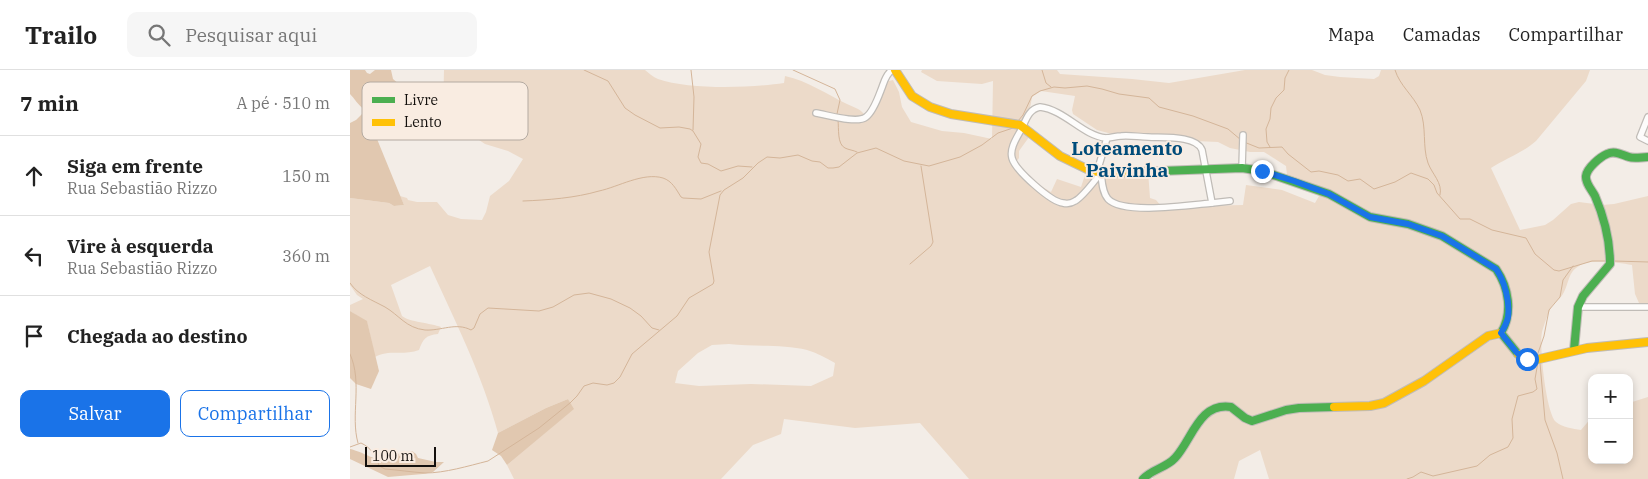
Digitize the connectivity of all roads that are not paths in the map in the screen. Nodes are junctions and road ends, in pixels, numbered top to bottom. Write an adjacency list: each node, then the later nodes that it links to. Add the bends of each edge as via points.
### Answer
1 (893, 70): 2 (street, via 887,74 872,110 865,118 855,120); 4 (street, via 912,96 930,107)
2 (816, 113)
3 (1648, 117): 7 (street, via 1640,137)
4 (1023, 127): 6 (street, via 1030,113 1040,107 1059,113 1084,129); 11 (street, via 1064,159); 11 (street, via 1012,150 1012,160 1031,182 1057,201 1074,201)
5 (1243, 135): 9 (street)
6 (1107, 138): 10 (street, via 1128,136 1189,141 1200,147); 11 (street)
7 (1648, 141)
8 (1648, 157): 14 (street, via 1630,158 1615,152 1608,153 1586,176 1597,202 1610,262)
9 (1242, 168): 10 (street); 16 (street, via 1294,181 1329,194 1370,217 1408,224 1454,242 1496,269 1500,275 1508,311)
10 (1204, 169): 11 (street); 13 (street)
11 (1099, 173): 13 (street, via 1106,196 1119,206 1136,208)
12 (1230, 201): 13 (street)
13 (1212, 203)
14 (1578, 307): 15 (street); 18 (street)
15 (1648, 307)
16 (1501, 333): 18 (street, via 1517,353 1527,359 1541,360); 19 (street, via 1488,336 1424,381 1377,405 1299,408 1252,421 1230,406 1215,409 1205,414 1192,429 1176,458)
17 (1648, 342): 18 (street)
18 (1574, 350)
19 (1143, 479)

